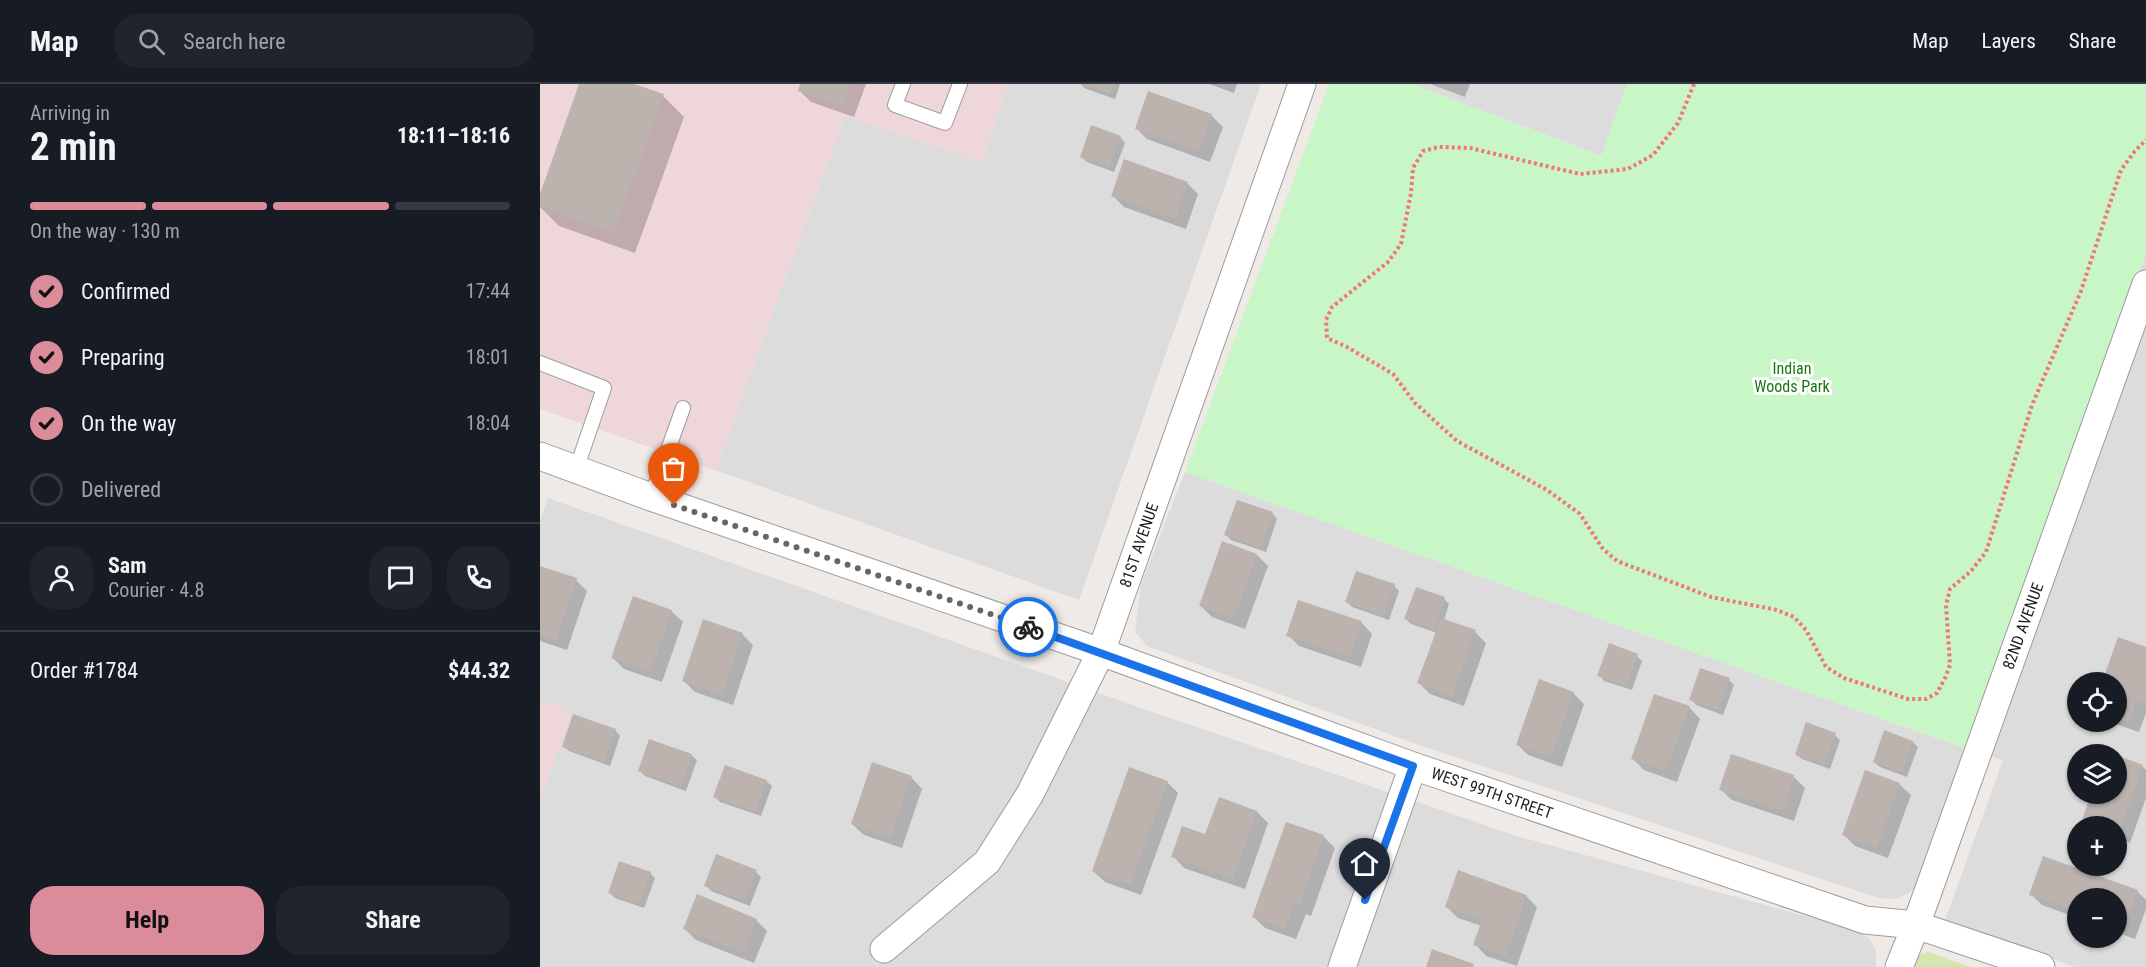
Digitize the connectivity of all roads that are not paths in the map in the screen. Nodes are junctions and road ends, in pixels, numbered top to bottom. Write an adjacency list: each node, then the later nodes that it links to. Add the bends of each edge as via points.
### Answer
1 (903, 84): 2 (lane, via 895,105 945,123)
2 (960, 84)
3 (1302, 84): 10 (street, 81ST AVENUE)
4 (2146, 284): 12 (street, 82ND AVENUE)
5 (540, 363): 8 (lane, via 603,388)
6 (683, 408): 9 (lane)
7 (540, 456): 8 (street, WEST 99TH STREET)
8 (576, 470): 9 (street, WEST 99TH STREET)
9 (651, 497): 10 (street, WEST 99TH STREET)
10 (1101, 652): 11 (street, WEST 99TH STREET); 13 (street, 81ST AVENUE, via 1030,794 987,862)
11 (1413, 766): 12 (street, WEST 99TH STREET, via 1864,920); 14 (street)
12 (1916, 925): 15 (street, 82ND AVENUE); 16 (street, WEST 99TH STREET)
13 (884, 949)
14 (1341, 967)
15 (1899, 967)
16 (2041, 967)

